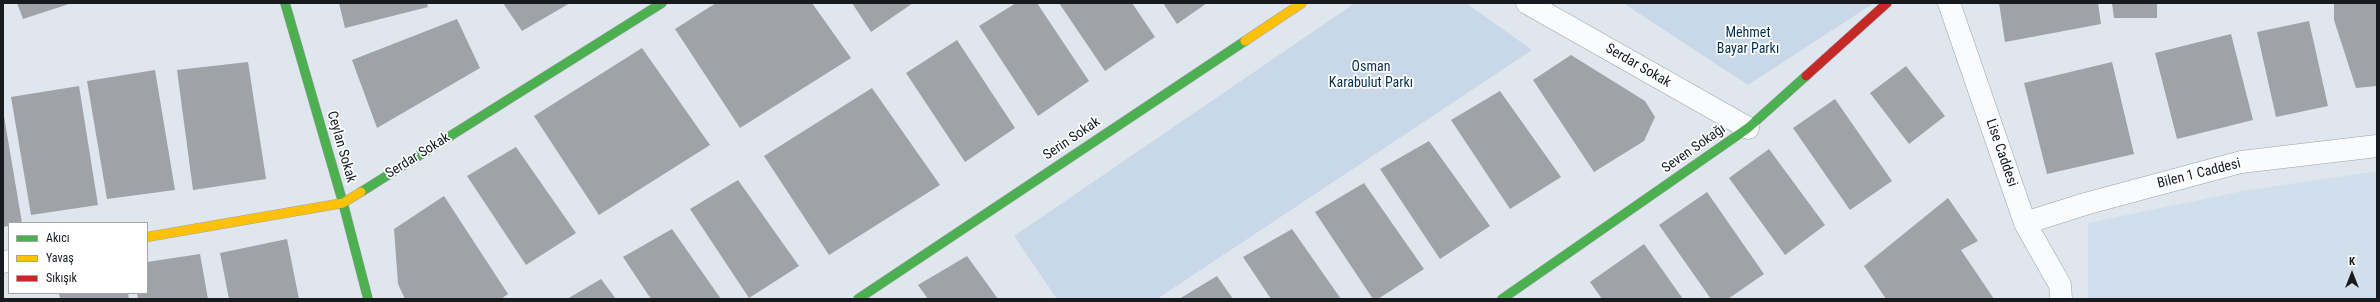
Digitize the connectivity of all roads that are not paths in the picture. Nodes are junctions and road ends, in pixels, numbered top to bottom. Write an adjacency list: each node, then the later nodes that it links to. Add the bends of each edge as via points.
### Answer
1 (285, 3): 9 (street, Ceylan Sokak)
2 (662, 3): 9 (street, Serdar Sokak)
3 (1302, 3): 13 (street, Serin Sokak)
4 (1527, 3): 7 (street, Serdar Sokak)
5 (1887, 3): 7 (street, Seven Sokağı)
6 (1949, 3): 10 (street, Lise Caddesi)
7 (1748, 128): 14 (street, Seven Sokağı)
8 (2377, 146): 10 (street, Bilen 1 Caddesi, via 2241,162)
9 (343, 203): 11 (street, Serdar Sokak); 12 (street, Ceylan Sokak)
10 (2025, 223): 15 (street, Lise Caddesi, via 2060,285)
11 (148, 237)
12 (368, 299)
13 (858, 299)
14 (1502, 299)
15 (2061, 299)

